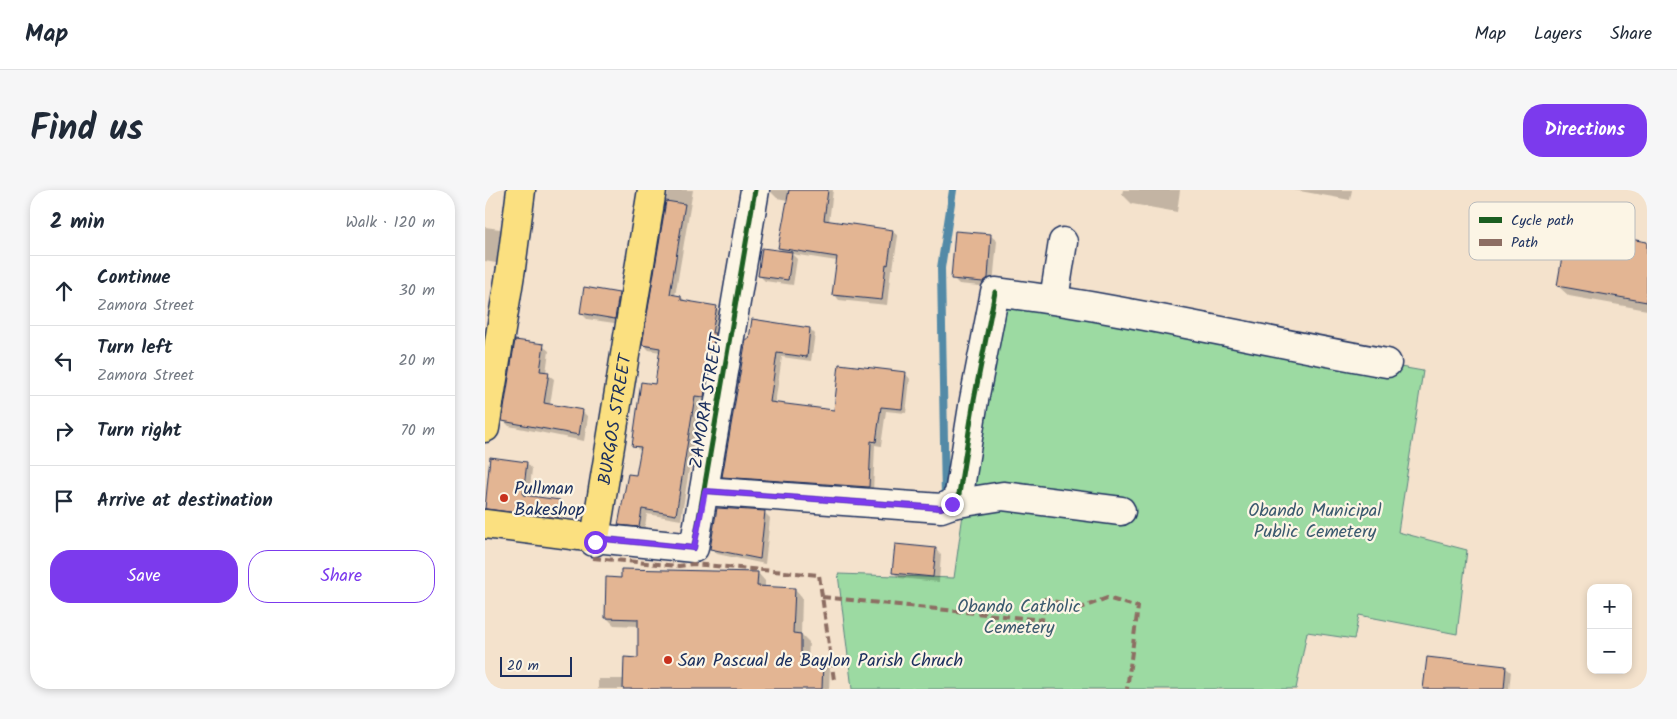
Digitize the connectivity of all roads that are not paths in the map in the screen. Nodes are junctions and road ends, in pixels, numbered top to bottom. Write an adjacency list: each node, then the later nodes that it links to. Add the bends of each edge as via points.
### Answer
1 (521, 190): 7 (main road)
2 (652, 190): 12 (main road, BURGOS STREET)
3 (755, 190): 8 (street, ZAMORA STREET)
4 (1063, 242): 5 (street)
5 (1054, 299): 6 (street); 9 (street, via 995,292 959,494)
6 (1387, 363)
7 (485, 428)
8 (705, 491): 9 (street, via 941,508); 12 (street, ZAMORA STREET, via 694,548)
9 (952, 504): 10 (street, via 1003,496)
10 (1121, 511)
11 (485, 524): 12 (main road)
12 (595, 540)

